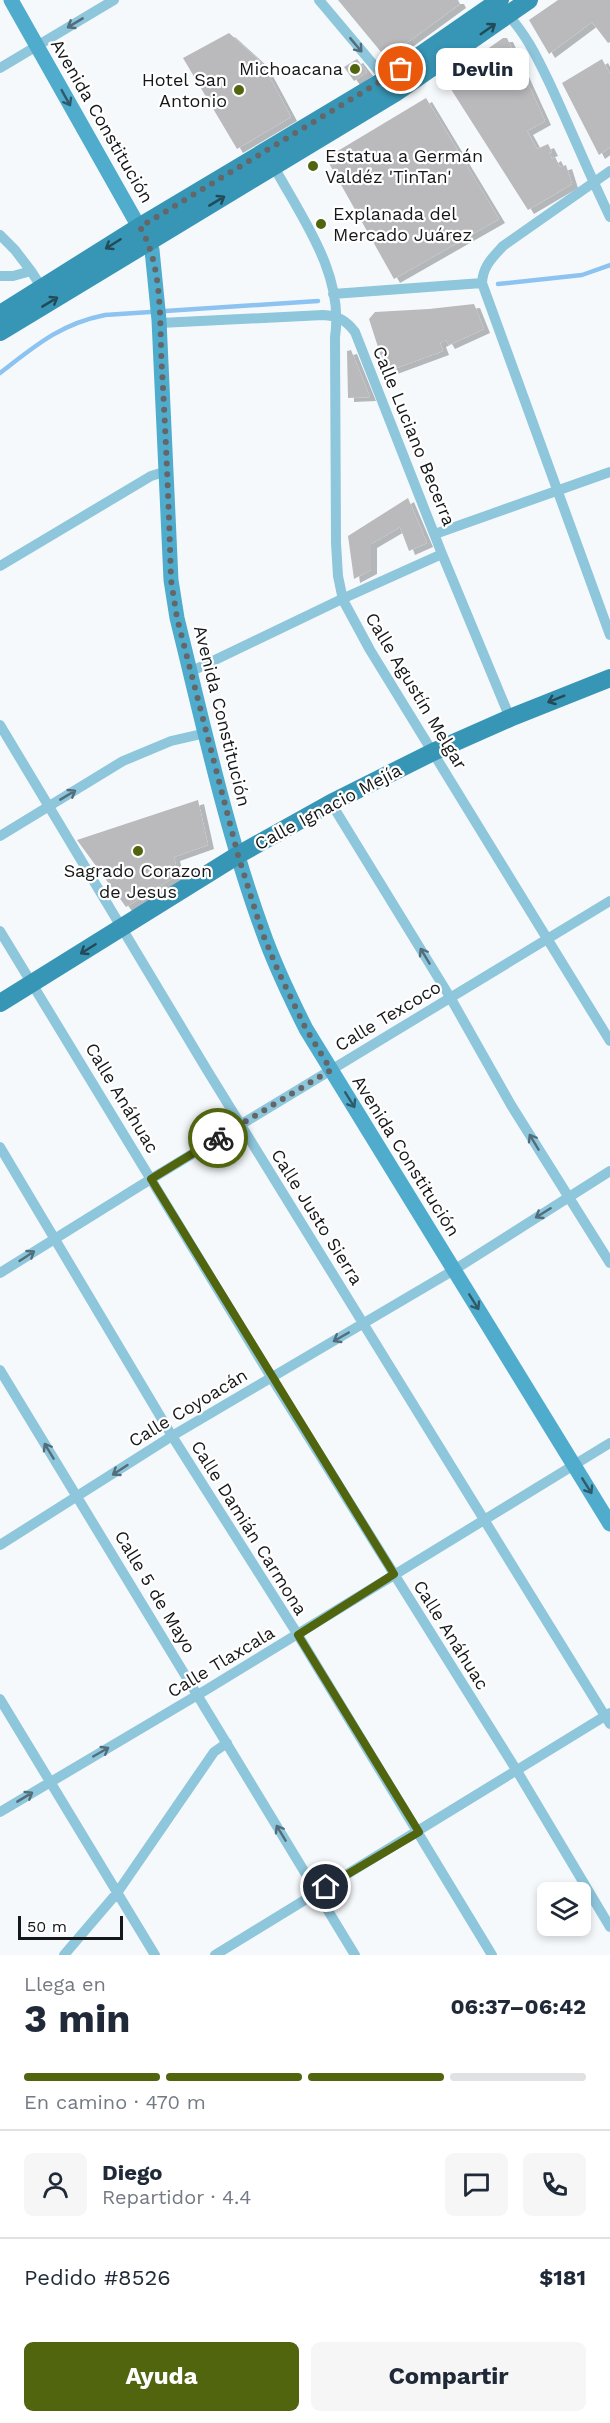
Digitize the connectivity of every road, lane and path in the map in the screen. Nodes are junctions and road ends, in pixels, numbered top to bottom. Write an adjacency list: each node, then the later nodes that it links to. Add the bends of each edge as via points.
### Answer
1 (11, 0): 6 (street, Avenida Constitución)
2 (114, 0): 6 (street, one-way to 6)
3 (318, 0): 8 (street, one-way to 8)
4 (529, 0): 5 (main road)
5 (499, 4): 8 (main road); 11 (street, via 535,54)
6 (37, 46): 7 (street); 13 (street, Avenida Constitución, one-way to 13)
7 (0, 68)
8 (390, 86): 13 (main road)
9 (610, 171): 11 (street)
10 (278, 174): 19 (street, via 322,252)
11 (594, 183): 12 (street); 17 (street, via 503,246 490,260)
12 (610, 217)
13 (144, 234): 18 (main road, one-way to 18); 22 (street, Avenida Constitución, via 155,266); 23 (main road, one-way to 13)
14 (0, 235): 15 (street)
15 (31, 271): 16 (street); 18 (street)
16 (0, 276)
17 (482, 278): 19 (street); 26 (street)
18 (42, 288): 20 (main road)
19 (333, 294): 21 (street)
20 (0, 314)
21 (338, 317): 22 (street); 27 (street, Calle Luciano Becerra, via 355,332); 30 (street, Calle Agustín Melgar, via 336,543)
22 (160, 321): 24 (street, Avenida Constitución)
23 (0, 332)
24 (167, 471): 29 (street, via 151,476); 32 (street, Avenida Constitución, via 171,580)
25 (610, 472): 26 (street)
26 (557, 491): 27 (street); 31 (street)
27 (435, 534): 28 (street, Calle Luciano Becerra)
28 (442, 554): 30 (street); 34 (street, Calle Luciano Becerra)
29 (0, 566)
30 (343, 600): 32 (street); 37 (street, Calle Agustín Melgar)
31 (610, 635)
32 (190, 672): 36 (street, Avenida Constitución)
33 (610, 678): 34 (main road, Calle Ignacio Mejía, one-way to 34)
34 (510, 718): 37 (main road, Calle Ignacio Mejía)
35 (0, 725): 39 (street, Calle Justo Sierra)
36 (206, 733): 39 (street, one-way to 36, via 147,749); 41 (street, Avenida Constitución)
37 (433, 752): 38 (main road, Calle Ignacio Mejía); 45 (street, Calle Agustín Melgar)
38 (331, 803): 41 (main road, Calle Ignacio Mejía); 47 (street, one-way to 38)
39 (49, 806): 40 (street); 43 (street, Calle Justo Sierra)
40 (0, 836)
41 (238, 855): 43 (main road, Calle Ignacio Mejía); 50 (street, Avenida Constitución, via 279,973)
42 (610, 901): 45 (street, Calle Texcoco)
43 (123, 928): 46 (main road, Calle Ignacio Mejía, one-way to 46); 51 (street, Calle Justo Sierra)
44 (0, 931): 46 (street, Calle Anáhuac)
45 (548, 938): 47 (street, Calle Texcoco); 49 (street, Calle Agustín Melgar)
46 (33, 983): 48 (main road, Calle Ignacio Mejía); 54 (street, Calle Anáhuac)
47 (450, 998): 50 (street, Calle Texcoco); 55 (street, one-way to 47)
48 (0, 1003)
49 (610, 1041)
50 (331, 1070): 51 (street, Calle Texcoco); 58 (street, Avenida Constitución, one-way to 58)
51 (241, 1124): 54 (street, Calle Texcoco); 60 (street, Calle Justo Sierra)
52 (0, 1147): 56 (street, Calle Damián Carmona)
53 (610, 1171): 55 (street, Calle Coyoacán)
54 (151, 1179): 56 (street, Calle Texcoco); 62 (street, Calle Anáhuac)
55 (568, 1197): 57 (street); 58 (street, Calle Coyoacán, one-way to 58)
56 (55, 1238): 59 (street, Calle Texcoco, one-way to 56); 63 (street, Calle Damián Carmona)
57 (610, 1263)
58 (454, 1269): 60 (street, Calle Coyoacán); 65 (street, Avenida Constitución, one-way to 65)
59 (0, 1273)
60 (363, 1323): 62 (street, Calle Coyoacán, one-way to 62); 67 (street, Calle Justo Sierra)
61 (0, 1370): 66 (street, Calle 5 de Mayo, one-way to 61)
62 (271, 1377): 63 (street, Calle Coyoacán); 70 (street, Calle Anáhuac)
63 (172, 1436): 66 (street, Calle Coyoacán, one-way to 66); 71 (street, Calle Damián Carmona)
64 (610, 1443): 65 (street, Calle Tlaxcala)
65 (574, 1465): 67 (street, Calle Tlaxcala); 68 (street, Avenida Constitución, one-way to 68)
66 (77, 1497): 69 (street, Calle Coyoacán); 72 (street, Calle 5 de Mayo)
67 (485, 1519): 70 (street, Calle Tlaxcala); 74 (street, Calle Justo Sierra)
68 (610, 1524)
69 (0, 1545)
70 (394, 1574): 71 (street, Calle Tlaxcala); 76 (street, Calle Anáhuac)
71 (298, 1635): 72 (street, Calle Tlaxcala); 79 (street, Calle Damián Carmona)
72 (198, 1695): 75 (street, Calle 5 de Mayo); 77 (street, Calle Tlaxcala, one-way to 72)
73 (0, 1699): 77 (street)
74 (608, 1718): 76 (street)
75 (227, 1743): 80 (street, Calle 5 de Mayo, one-way to 75); 81 (street, via 214,1752)
76 (517, 1771): 79 (street); 82 (street, Calle Anáhuac)
77 (51, 1782): 78 (street, Calle Tlaxcala, one-way to 77); 81 (street)
78 (0, 1812)
79 (419, 1832): 80 (street); 87 (street, Calle Damián Carmona)
80 (317, 1892): 85 (street); 86 (street, Calle 5 de Mayo)
81 (117, 1893): 83 (street); 84 (street)
82 (610, 1927)
83 (64, 1955)
84 (155, 1955)
85 (215, 1955)
86 (355, 1955)
87 (492, 1955)

